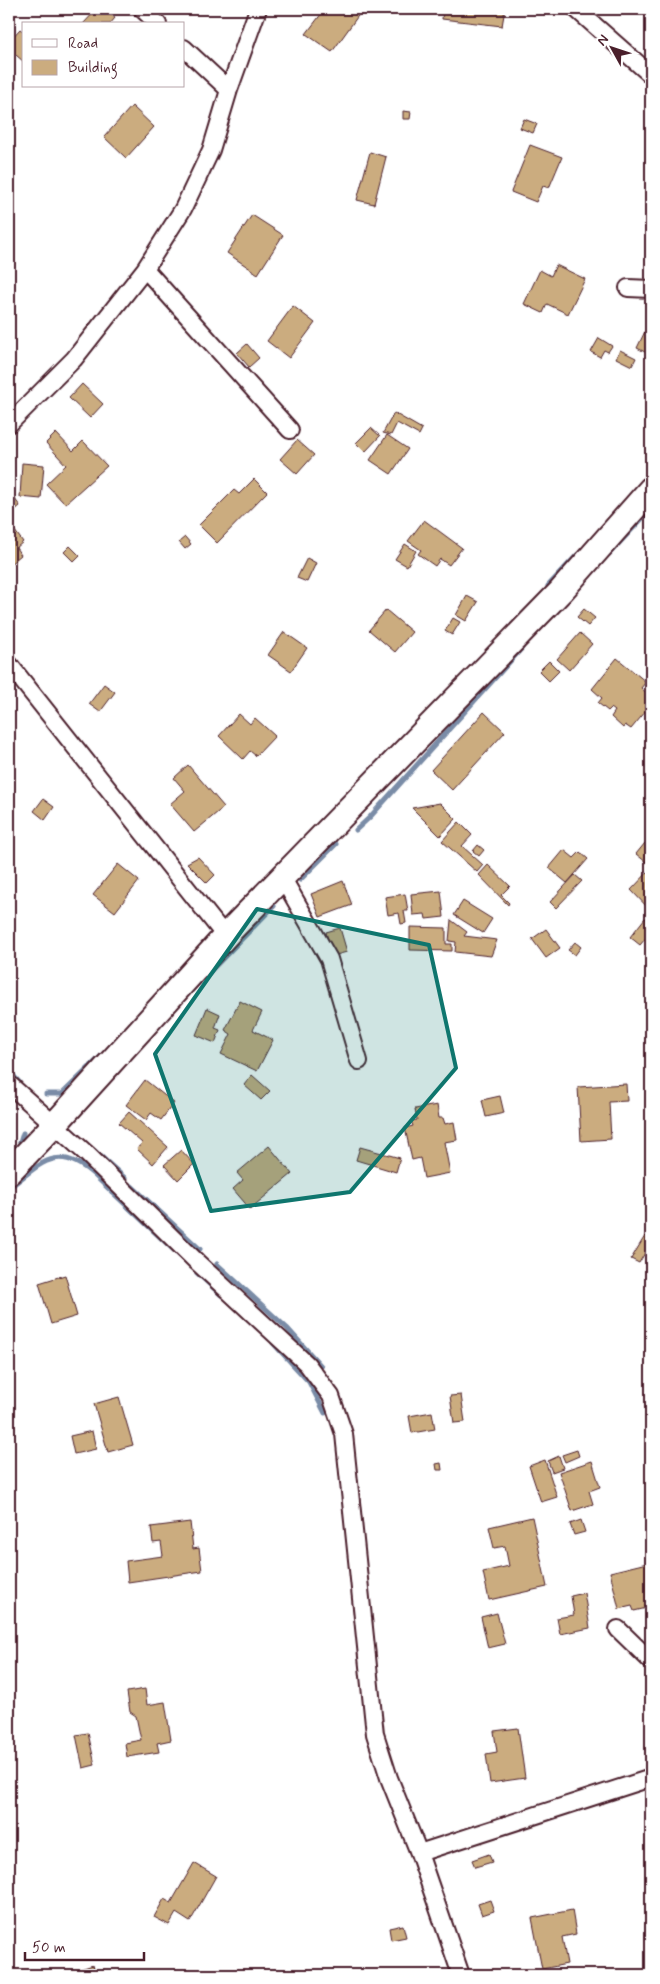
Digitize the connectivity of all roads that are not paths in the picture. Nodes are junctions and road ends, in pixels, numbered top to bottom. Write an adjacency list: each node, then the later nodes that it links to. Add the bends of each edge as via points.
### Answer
1 (142, 9): 4 (street)
2 (258, 9): 7 (street)
3 (576, 9): 6 (street)
4 (156, 22)
5 (185, 49): 7 (street)
6 (651, 74)
7 (229, 90): 8 (street, via 212,150 183,210)
8 (145, 269): 11 (street, via 74,359); 12 (street)
9 (628, 288): 10 (street)
10 (651, 289)
11 (9, 424)
12 (290, 430)
13 (651, 489): 15 (street, via 554,598)
14 (9, 664): 16 (street)
15 (282, 877): 16 (street); 17 (street, via 329,959)
16 (225, 936): 19 (street)
17 (359, 1062)
18 (9, 1084): 19 (street)
19 (54, 1125): 20 (street); 24 (street, via 307,1364 331,1396 344,1434 375,1734)
20 (9, 1172)
21 (618, 1629): 22 (street)
22 (651, 1661)
23 (651, 1778): 24 (street)
24 (419, 1853): 25 (street)
25 (460, 1975)

